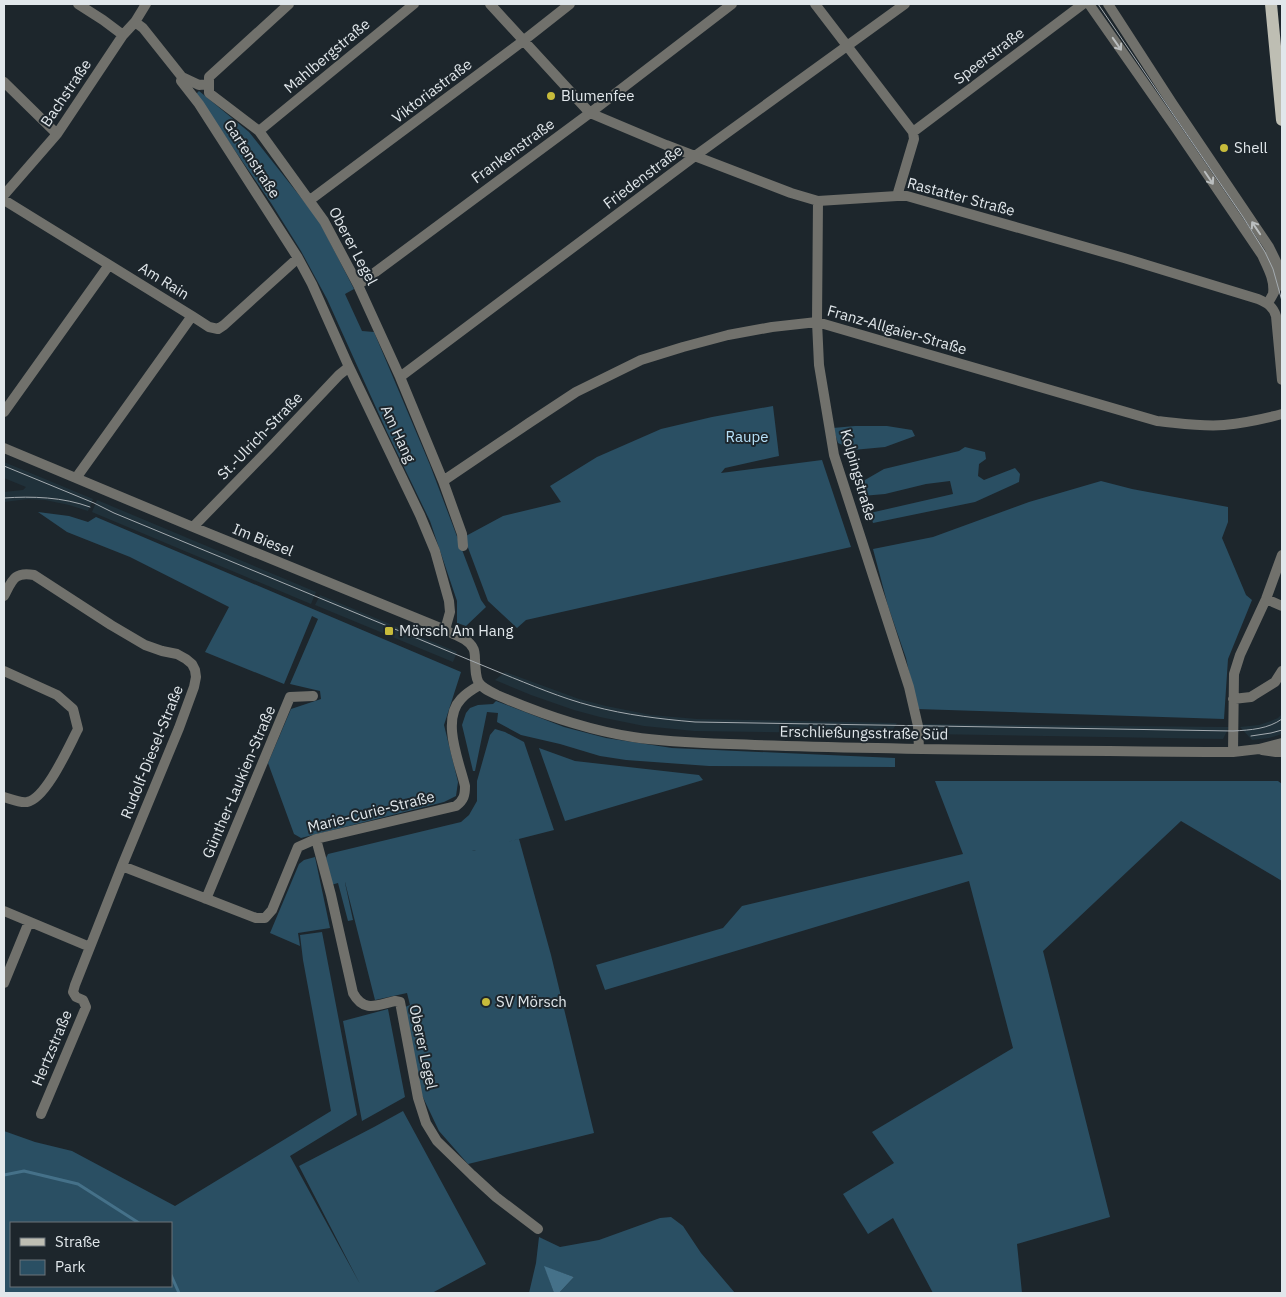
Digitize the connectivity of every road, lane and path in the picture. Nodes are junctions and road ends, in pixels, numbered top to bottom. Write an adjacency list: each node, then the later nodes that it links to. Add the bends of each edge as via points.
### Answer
1 (78, 4): 15 (street)
2 (146, 4): 14 (street, Bachstraße)
3 (289, 4): 20 (street, via 209,77)
4 (414, 4): 23 (street, Mahlbergstraße)
5 (490, 4): 16 (street, Rastatter Straße)
6 (570, 4): 16 (street, Viktoriastraße)
7 (732, 4): 21 (street, Frankenstraße)
8 (815, 4): 17 (street)
9 (905, 4): 17 (street, Friedenstraße)
10 (1083, 4): 24 (street, Speerstraße)
11 (1089, 4): 34 (street, one-way to 34, via 1262,255 1274,287)
12 (1108, 4): 34 (street, one-way to 12, via 1280,270 1269,248)
13 (1271, 4): 22 (main road)
14 (135, 22): 15 (street, Bachstraße); 18 (street)
15 (123, 35): 25 (street, Bachstraße)
16 (523, 41): 21 (street, Rastatter Straße); 28 (street, Viktoriastraße)
17 (846, 46): 24 (street); 26 (street, Friedenstraße)
18 (182, 78): 20 (street, via 198,85); 31 (street, Gartenstraße)
19 (4, 82): 25 (street)
20 (209, 84): 23 (street, Oberer Legel, via 210,93)
21 (590, 113): 26 (street, Rastatter Straße); 33 (street, Frankenstraße)
22 (1282, 120)
23 (259, 132): 28 (street, Oberer Legel)
24 (912, 132): 27 (street, via 914,139)
25 (57, 134): 29 (street, Bachstraße)
26 (695, 156): 30 (street, Rastatter Straße); 38 (street, Friedenstraße)
27 (897, 196): 30 (street, Rastatter Straße); 34 (street, Rastatter Straße, via 907,196 1258,299)
28 (310, 200): 33 (street, Oberer Legel)
29 (5, 201): 32 (street, Am Rain)
30 (818, 201): 36 (street, Kolpingstraße)
31 (298, 258): 35 (street, Am Rain, via 218,329); 37 (street, Am Hang)
32 (109, 265): 35 (street, Am Rain); 40 (street)
33 (358, 285): 38 (street, Oberer Legel)
34 (1273, 295): 39 (street)
35 (192, 316): 43 (street)
36 (817, 322): 41 (street, Franz-Allgaier-Straße, via 1157,421 1222,425); 44 (street, Franz-Allgaier-Straße, via 728,335 641,360 576,392); 58 (street, Kolpingstraße, via 819,365 834,454 905,674 918,726)
37 (349, 367): 45 (street, St.-Ulrich-Straße); 51 (street, Am Hang, via 435,551 449,601)
38 (400, 377): 44 (street, Oberer Legel)
39 (1282, 380)
40 (4, 412)
41 (1282, 414)
42 (4, 448): 43 (street, Im Biesel)
43 (76, 478): 45 (street, Im Biesel)
44 (443, 481): 46 (street, Oberer Legel, via 462,534)
45 (193, 527): 51 (street, Im Biesel)
46 (462, 546)
47 (1282, 555): 49 (street)
48 (4, 596): 64 (street, Rudolf-Diesel-Straße, via 15,577 26,573 34,575 145,645 186,659 195,670 194,686)
49 (1266, 599): 50 (street); 56 (street, via 1240,655 1234,674)
50 (1282, 606)
51 (445, 630): 54 (street, Im Biesel, via 473,648 475,677)
52 (4, 671): 62 (street, via 57,695 73,709 78,729 44,790 31,801 17,802)
53 (1282, 671): 56 (street, via 1275,682 1251,697)
54 (480, 684): 58 (street, Erschließungsstraße Süd, via 502,697 560,719 634,737 790,747); 63 (street, Marie-Curie-Straße, via 462,697 452,720 451,730 465,786 462,802)
55 (313, 696): 65 (street, Günther-Laukien-Straße, via 290,697)
56 (1233, 699): 60 (street)
57 (1282, 743): 59 (street, Erschließungsstraße Süd)
58 (919, 749): 60 (street, Erschließungsstraße Süd)
59 (1259, 749): 60 (street, Erschließungsstraße Süd); 61 (street, Erschließungsstraße Süd)
60 (1233, 752)
61 (1282, 752)
62 (4, 797)
63 (316, 840): 65 (street, Marie-Curie-Straße, via 298,847 272,910 265,918 256,918); 71 (street, Oberer Legel, via 353,993 358,1002 368,1006 400,1002 418,1098 426,1123 437,1141 472,1175)
64 (122, 866): 65 (street, Marie-Curie-Straße); 68 (street, Rudolf-Diesel-Straße)
65 (206, 899)
66 (4, 911): 67 (street)
67 (29, 922): 68 (street); 69 (street)
68 (90, 947): 70 (street, Hertzstraße, via 73,992 86,1007)
69 (4, 983)
70 (41, 1114)
71 (538, 1229)

